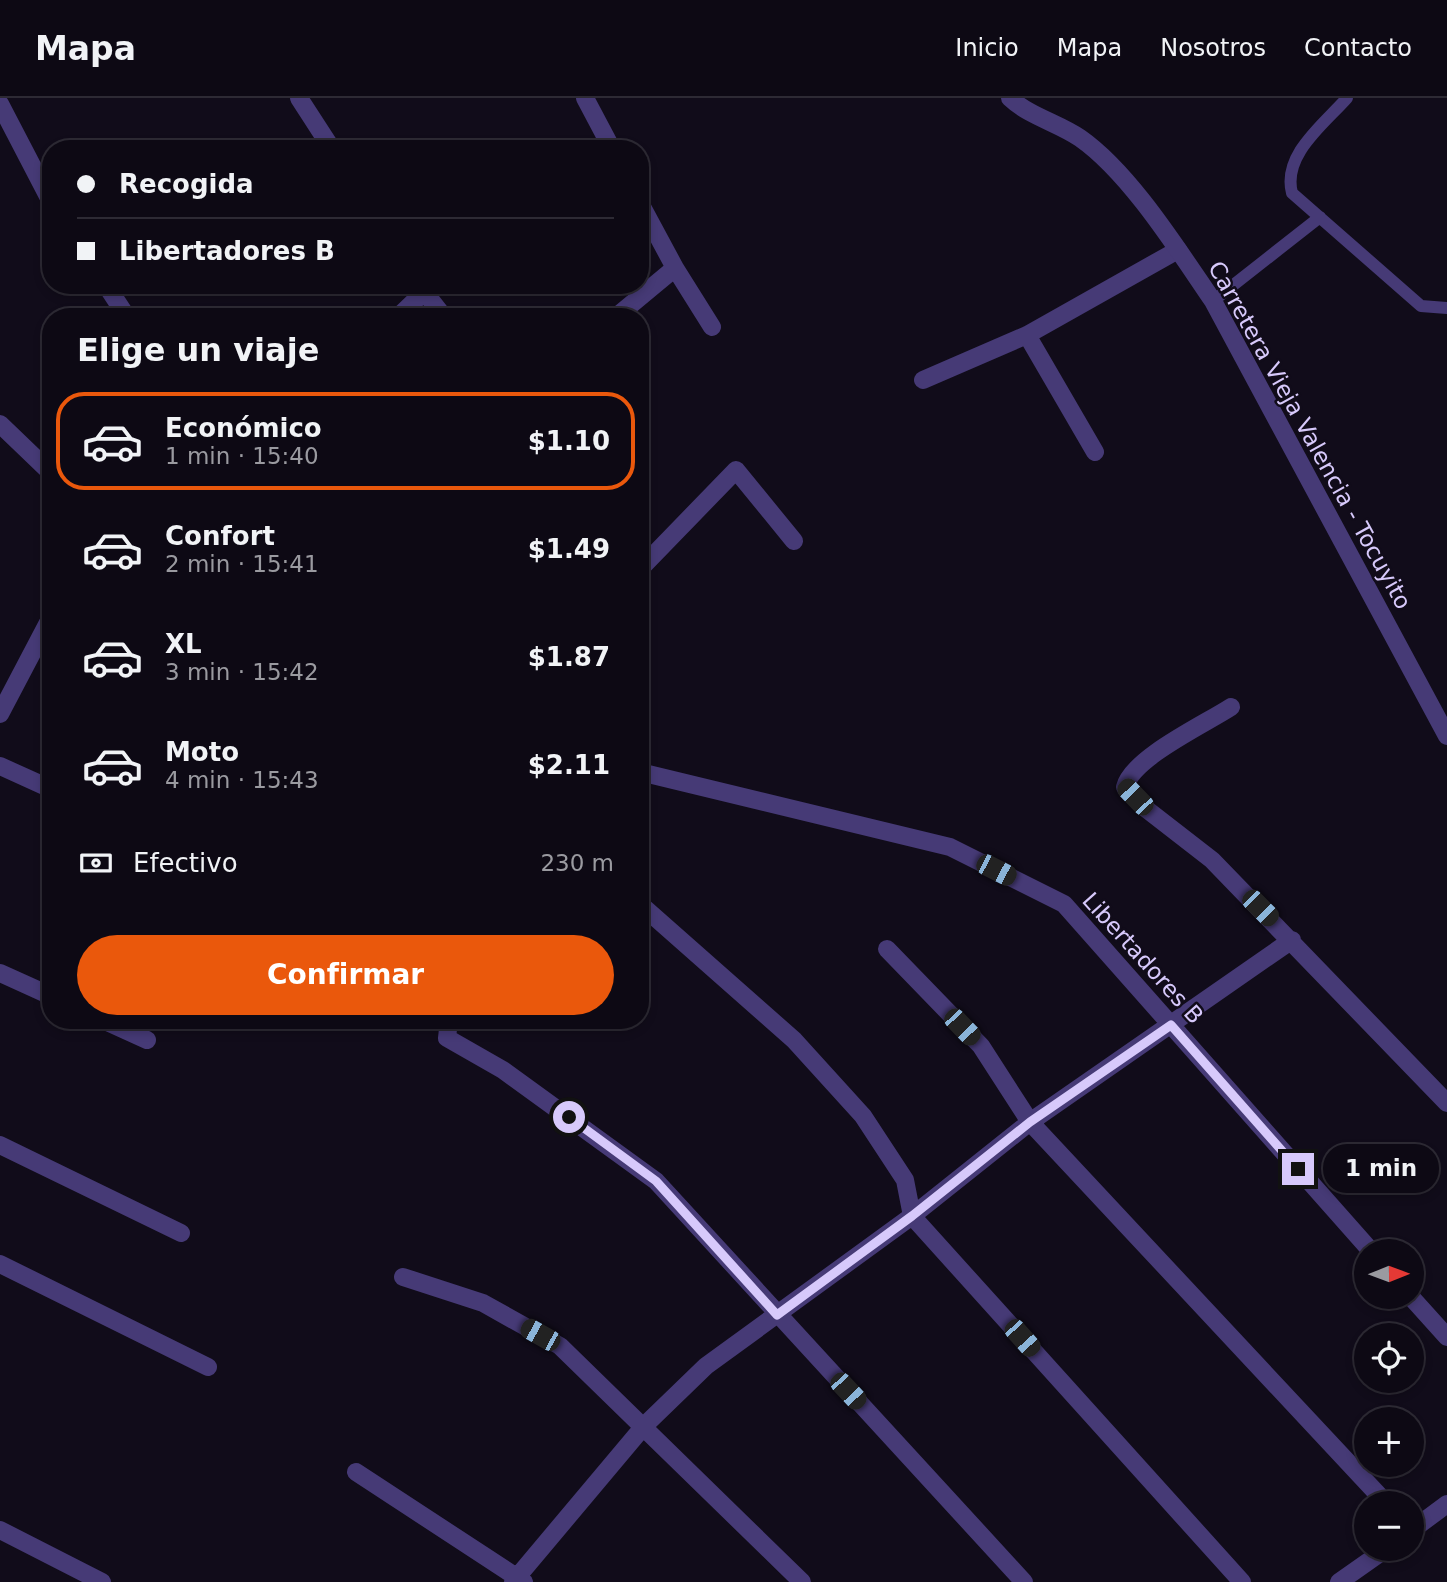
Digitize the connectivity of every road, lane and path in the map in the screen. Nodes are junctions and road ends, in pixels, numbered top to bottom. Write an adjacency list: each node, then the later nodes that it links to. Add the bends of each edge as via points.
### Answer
1 (299, 98): 6 (street)
2 (585, 98): 7 (street)
3 (1010, 98): 11 (street, Carretera Vieja Valencia - Tocuyito, via 1080,138 1132,190)
4 (1347, 98): 9 (lane, via 1296,156 1292,167 1292,193)
5 (0, 104): 8 (street)
6 (326, 140)
7 (607, 140)
8 (42, 185)
9 (1320, 217): 17 (lane); 21 (lane, via 1421,306)
10 (649, 220): 12 (street)
11 (1178, 250): 17 (street, Carretera Vieja Valencia - Tocuyito); 23 (street)
12 (675, 268): 13 (street); 22 (street)
13 (649, 290)
14 (418, 294): 18 (street)
15 (426, 294): 19 (street)
16 (644, 294): 20 (street)
17 (1213, 301): 33 (street, Carretera Vieja Valencia - Tocuyito)
18 (406, 308)
19 (437, 308)
20 (627, 308)
21 (1447, 308)
22 (712, 327)
23 (1027, 335): 24 (street); 26 (street)
24 (923, 380)
25 (0, 424): 27 (street)
26 (1095, 452)
27 (42, 464)
28 (794, 541): 29 (street, via 736,470)
29 (649, 560)
30 (42, 634): 32 (street)
31 (1231, 707): 38 (street, via 1143,762 1128,775 1125,787 1212,860)
32 (0, 714)
33 (1447, 736)
34 (0, 766): 36 (street)
35 (649, 774): 42 (street, Libertadores B, via 950,847 1064,904)
36 (42, 785)
37 (649, 912): 49 (street, via 794,1040 863,1116 905,1180)
38 (1292, 940): 42 (street); 46 (street)
39 (887, 949): 47 (street, via 981,1046)
40 (0, 973): 41 (street)
41 (42, 992)
42 (1171, 1025): 47 (street); 51 (street, Libertadores B)
43 (123, 1029): 45 (street)
44 (448, 1029): 55 (street, via 447,1038 503,1070 656,1181)
45 (147, 1040)
46 (1447, 1103)
47 (1030, 1122): 49 (street); 60 (street)
48 (0, 1145): 50 (street)
49 (912, 1216): 55 (street); 69 (street)
50 (181, 1233)
51 (1360, 1239)
52 (0, 1265): 57 (street)
53 (403, 1277): 58 (street, via 482,1303 560,1346)
54 (1422, 1309): 56 (street)
55 (777, 1315): 58 (street, via 706,1366); 68 (street)
56 (1447, 1337)
57 (208, 1367)
58 (644, 1426): 66 (street); 67 (street)
59 (356, 1472): 66 (street)
60 (1375, 1491)
61 (1447, 1504): 62 (street)
62 (1424, 1521)
63 (0, 1530): 65 (street)
64 (1369, 1561): 70 (street)
65 (91, 1579)
66 (518, 1580)
67 (802, 1582)
68 (1024, 1582)
69 (1242, 1582)
70 (1339, 1582)

